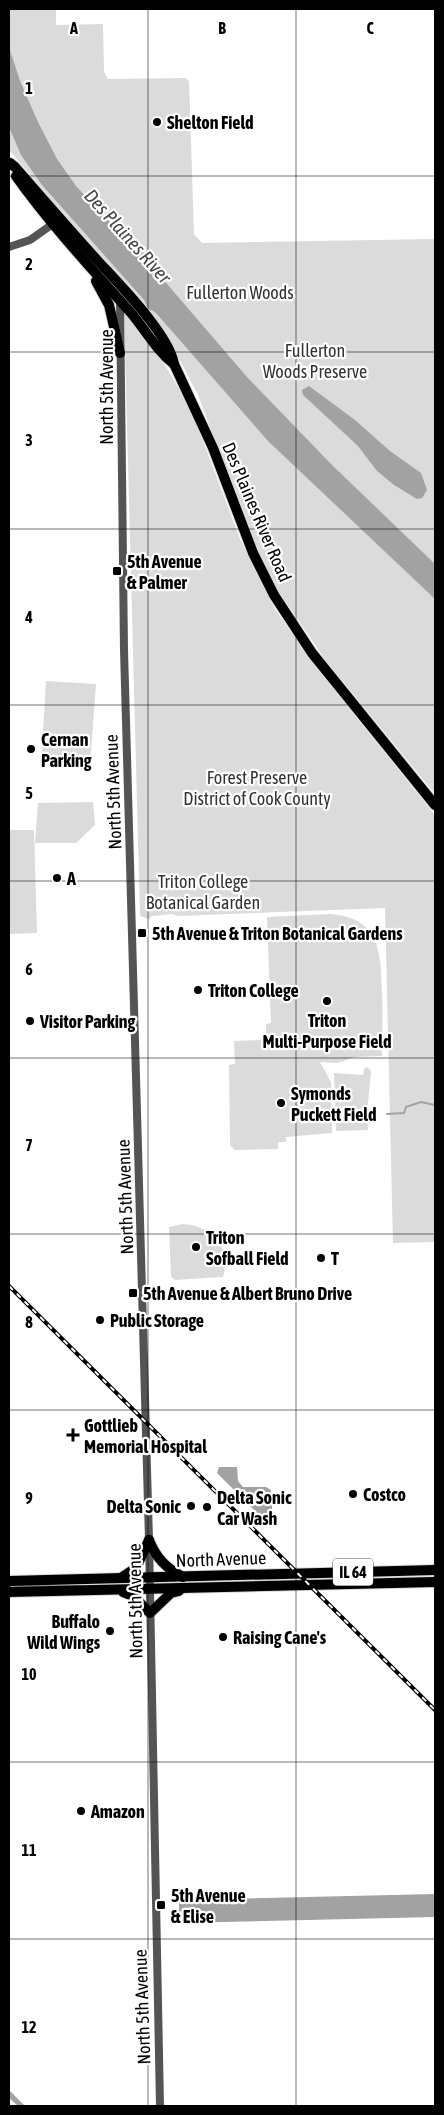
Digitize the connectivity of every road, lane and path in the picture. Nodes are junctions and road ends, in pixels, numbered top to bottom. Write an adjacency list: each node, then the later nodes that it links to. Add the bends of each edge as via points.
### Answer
1 (9, 163): 2 (main road, Des Plaines River Road); 3 (main road, Des Plaines River Road)
2 (61, 219): 3 (street); 6 (main road, Des Plaines River Road)
3 (52, 225): 4 (street, via 30,240); 5 (main road, Des Plaines River Road)
4 (9, 247)
5 (87, 264): 7 (main road, Des Plaines River Road); 8 (main road, via 109,305)
6 (120, 286): 7 (street, North 5th Avenue); 9 (main road, Des Plaines River Road, via 156,330)
7 (120, 302): 8 (street, North 5th Avenue); 9 (main road, Des Plaines River Road, via 164,357)
8 (120, 353): 11 (street, North 5th Avenue, via 124,650)
9 (174, 364): 10 (main road, Des Plaines River Road, via 213,448 252,553 274,595 312,653)
10 (435, 805)
11 (149, 1540): 13 (main road, via 163,1564); 14 (street, North 5th Avenue); 15 (main road, via 136,1568)
12 (435, 1570): 13 (main road, North Avenue / IL 64)
13 (184, 1577): 14 (main road, North Avenue / IL 64)
14 (150, 1578): 15 (main road, North Avenue / IL 64); 19 (street, North 5th Avenue)
15 (120, 1579): 16 (main road, North Avenue / IL 64)
16 (9, 1581)
17 (435, 1582): 18 (main road, North Avenue / IL 64)
18 (195, 1588): 19 (main road, North Avenue / IL 64); 22 (main road, via 171,1593)
19 (150, 1589): 20 (main road, North Avenue / IL 64); 22 (street, North 5th Avenue)
20 (115, 1590): 21 (main road, North Avenue / IL 64); 22 (main road, via 133,1596)
21 (9, 1592)
22 (150, 1614): 23 (street, North 5th Avenue)
23 (160, 2106)

